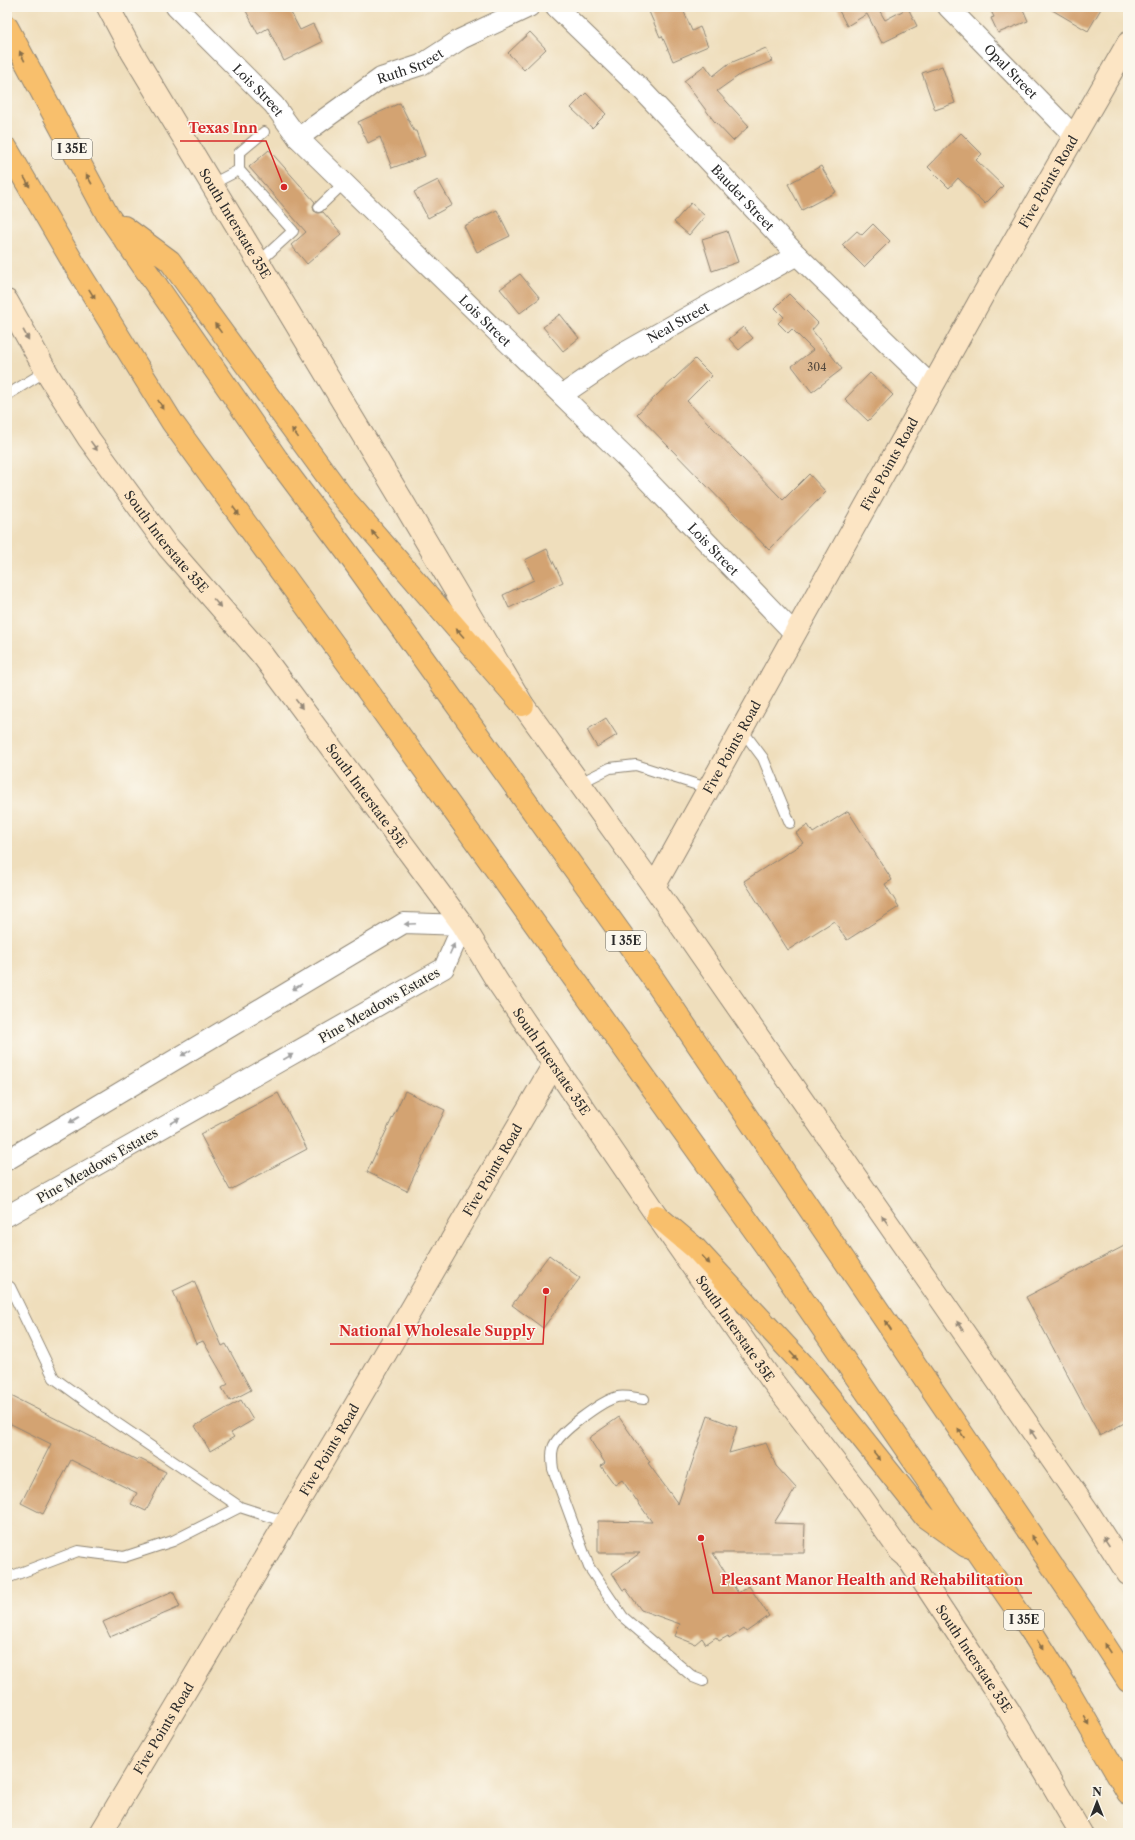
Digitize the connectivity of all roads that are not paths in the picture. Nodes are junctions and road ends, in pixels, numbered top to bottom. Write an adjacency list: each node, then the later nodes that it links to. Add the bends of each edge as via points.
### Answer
1 (108, 7): 14 (main road, South Interstate 35E, via 132,52)
2 (176, 7): 10 (street, Lois Street, via 274,105)
3 (529, 7): 10 (street, Ruth Street, via 461,39 421,65 381,78)
4 (556, 7): 17 (street, Bauder Street, via 642,90)
5 (948, 7): 9 (street, Opal Street)
6 (7, 27): 16 (highway, I 35E, one-way to 6)
7 (1128, 43): 9 (main road, Five Points Road)
8 (264, 132): 12 (lane, via 239,153)
9 (1074, 137): 21 (main road, Five Points Road)
10 (298, 138): 13 (street, Lois Street)
11 (7, 148): 40 (highway, I 35E, one-way to 40, via 74,264 172,422 765,1245)
12 (239, 170): 14 (lane); 18 (lane, via 296,228)
13 (344, 183): 15 (lane); 23 (street, Lois Street)
14 (212, 184): 18 (main road, South Interstate 35E)
15 (319, 207)
16 (107, 214): 25 (highway, one-way to 16, via 340,495 170,261); 44 (highway, I 35E, one-way to 16, via 652,977 278,459)
17 (797, 254): 21 (street, Bauder Street); 23 (street, Neal Street, via 622,354)
18 (259, 262): 25 (main road, South Interstate 35E)
19 (7, 301): 20 (main road, South Interstate 35E, one-way to 20)
20 (46, 371): 22 (lane); 31 (main road, South Interstate 35E, one-way to 31, via 89,439 168,547 263,656)
21 (932, 386): 24 (main road, Five Points Road)
22 (7, 395)
23 (562, 395): 24 (street, Lois Street, via 736,570)
24 (795, 634): 26 (main road, Five Points Road)
25 (523, 705): 27 (main road, South Interstate 35E)
26 (742, 730): 28 (main road, Five Points Road); 29 (lane, via 763,758)
27 (580, 783): 28 (lane, via 610,768 636,765); 30 (main road, South Interstate 35E)
28 (710, 789): 30 (main road, Five Points Road)
29 (790, 823)
30 (654, 887): 41 (main road, South Interstate 35E, one-way to 30, via 936,1291)
31 (463, 925): 32 (main road, South Interstate 35E); 33 (street, one-way to 33, via 404,923); 34 (street, Pine Meadows Estates, one-way to 31, via 444,968)
32 (554, 1064): 35 (main road, South Interstate 35E); 39 (main road, Five Points Road)
33 (7, 1160)
34 (7, 1216)
35 (657, 1216): 40 (highway, one-way to 40, via 695,1248 807,1370 925,1517); 47 (main road, South Interstate 35E, via 770,1378 920,1576 1009,1711)
36 (7, 1289): 38 (lane, via 10,1287 54,1378)
37 (644, 1399): 43 (lane, via 613,1399 568,1428 553,1447 553,1469 589,1567 623,1617 693,1677)
38 (240, 1507): 39 (lane); 42 (lane, via 173,1541 124,1556 78,1551)
39 (286, 1522): 46 (main road, Five Points Road)
40 (978, 1555): 45 (highway, I 35E, one-way to 45, via 1066,1686)
41 (1128, 1574)
42 (7, 1578)
43 (703, 1681)
44 (1128, 1681)
45 (1128, 1793)
46 (101, 1833)
47 (1081, 1833)

